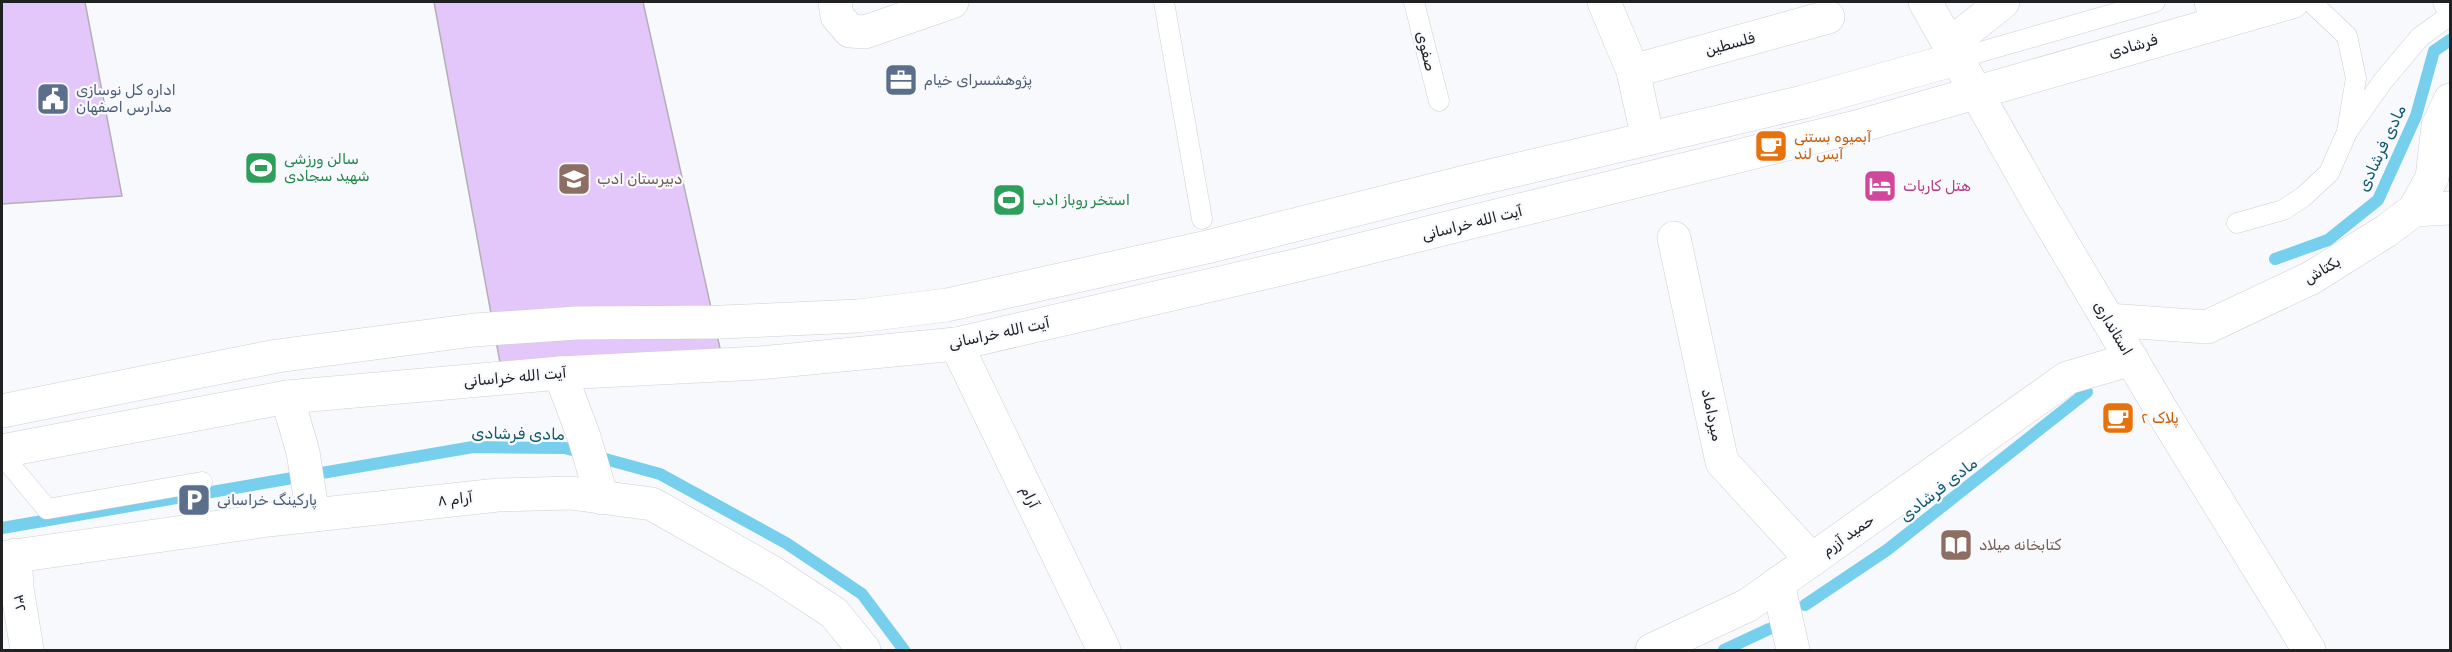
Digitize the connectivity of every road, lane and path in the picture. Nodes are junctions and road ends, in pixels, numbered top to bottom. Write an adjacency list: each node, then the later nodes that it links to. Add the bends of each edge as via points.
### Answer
1 (835, 2): 2 (main road, via 837,16 850,31 865,32)
2 (952, 2)
3 (1164, 2): 25 (lane)
4 (1414, 2): 19 (lane, صفوی)
5 (1604, 2): 16 (main road)
6 (1912, 2): 17 (lane, استانداری)
7 (1924, 2): 15 (main road, استانداری)
8 (2003, 2): 15 (main road)
9 (2155, 2): 15 (lane)
10 (2292, 2): 13 (main road, فرشادی)
11 (2311, 2): 20 (lane, via 2346,36 2356,78)
12 (2443, 2): 20 (lane, via 2449,16 2420,37)
13 (2214, 11): 17 (main road, فرشادی)
14 (1828, 17): 16 (main road, فلسطین)
15 (1953, 52): 17 (main road, استانداری); 21 (main road, via 1803,102)
16 (1633, 71): 21 (main road)
17 (1972, 100): 27 (main road, آیت الله خراسانی); 28 (main road, استانداری); 46 (lane)
18 (2451, 100): 23 (main road, بکتاش, via 2438,126 2432,178)
19 (1439, 101)
20 (2347, 132): 24 (lane, via 2329,173 2303,197 2283,210)
21 (1648, 139): 25 (main road, via 1473,180)
22 (2451, 208): 23 (main road)
23 (2414, 210): 28 (main road, بکتاش, via 2311,278 2207,327)
24 (2237, 223)
25 (1204, 233): 27 (main road); 33 (main road, via 947,305 858,316 576,323 474,330 277,356)
26 (1674, 238): 39 (main road, میرداماد, via 1722,462)
27 (1214, 285): 29 (main road, آیت الله خراسانی)
28 (2108, 320): 30 (main road, استانداری)
29 (956, 344): 31 (main road, آیت الله خراسانی, via 759,363); 43 (main road, آرام)
30 (2132, 359): 39 (main road, حمید آزرم, via 2067,378); 47 (main road, استانداری)
31 (560, 373): 32 (main road, آیت الله خراسانی); 36 (main road)
32 (287, 397): 34 (main road, آیت الله خراسانی); 37 (main road, via 303,452)
33 (2, 411)
34 (2, 453): 35 (lane, via 47,509)
35 (202, 482)
36 (602, 498): 37 (main road, ۸ آرام, via 571,493 498,495); 42 (main road, ۸ آرام, via 652,504 770,570 834,612)
37 (314, 515): 38 (main road, ۸ آرام)
38 (8, 557): 41 (main road, ۳۲)
39 (1812, 560): 40 (main road, حمید آزرم)
40 (1778, 583): 44 (main road, حمید آزرم, via 1748,605); 45 (main road)
41 (27, 651)
42 (864, 651)
43 (1104, 651)
44 (1652, 651)
45 (1793, 651)
46 (2291, 651)
47 (2309, 651)

